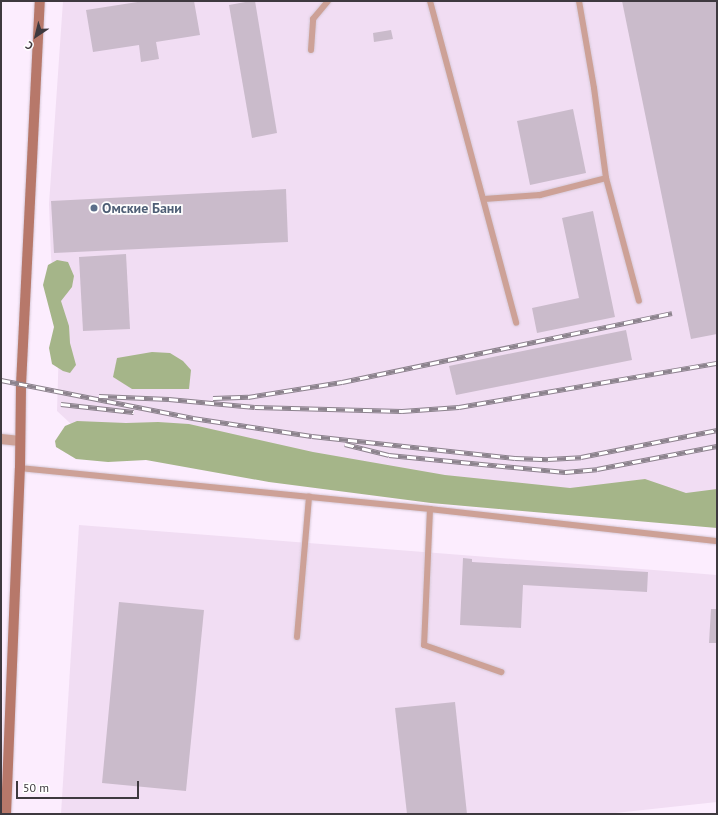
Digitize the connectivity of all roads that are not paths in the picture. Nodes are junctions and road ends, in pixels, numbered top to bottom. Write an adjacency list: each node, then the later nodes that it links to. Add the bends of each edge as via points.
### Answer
1 (40, 1): 11 (street)
2 (328, 1): 5 (lane, via 313,19)
3 (430, 1): 7 (lane)
4 (579, 1): 6 (lane)
5 (311, 50)
6 (606, 178): 7 (lane, via 540,195); 8 (lane)
7 (484, 199): 9 (lane)
8 (639, 301)
9 (516, 323)
10 (1, 439): 11 (street)
11 (20, 441): 12 (street)
12 (20, 468): 13 (lane); 18 (street)
13 (309, 497): 14 (lane); 16 (lane)
14 (430, 509): 15 (lane); 17 (lane, via 424,645)
15 (717, 541)
16 (297, 637)
17 (501, 672)
18 (6, 814)

